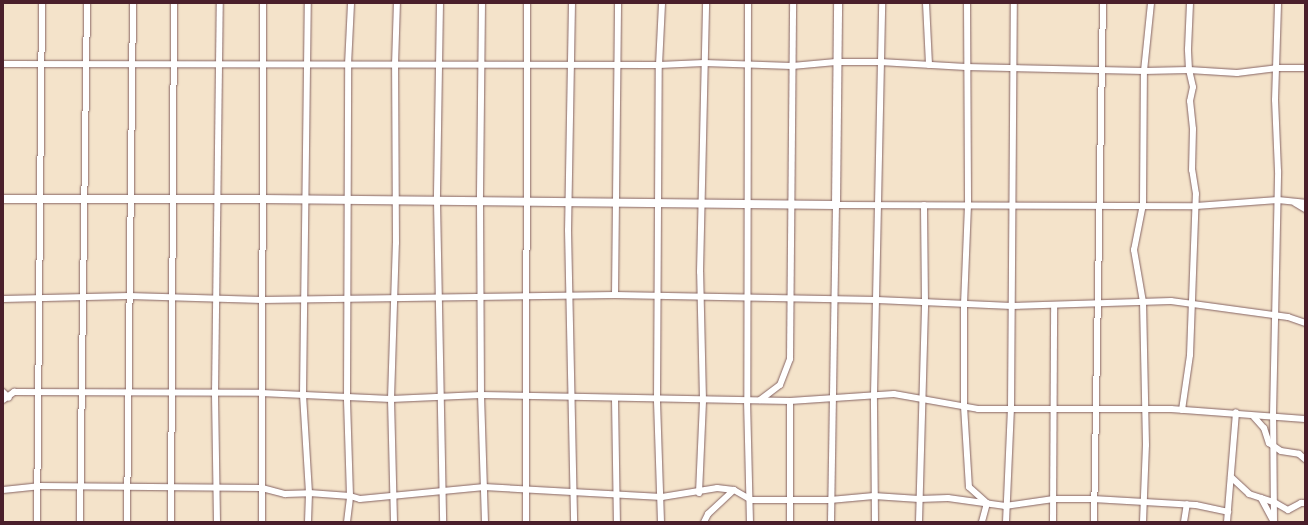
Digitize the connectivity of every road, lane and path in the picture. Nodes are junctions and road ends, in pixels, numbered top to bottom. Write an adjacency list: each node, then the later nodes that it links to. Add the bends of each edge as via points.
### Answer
1 (42, 3): 32 (street)
2 (87, 3): 33 (street)
3 (132, 3): 34 (street)
4 (174, 3): 35 (street)
5 (220, 3): 36 (street)
6 (264, 3): 37 (street)
7 (308, 3): 39 (street)
8 (351, 3): 40 (street)
9 (397, 3): 41 (street)
10 (440, 3): 42 (street)
11 (482, 3): 43 (street)
12 (527, 3): 44 (street)
13 (572, 3): 38 (street)
14 (618, 3): 45 (street)
15 (662, 3): 47 (street)
16 (706, 3): 30 (street)
17 (748, 3): 48 (street)
18 (793, 3): 49 (street)
19 (838, 3): 28 (street)
20 (882, 3): 29 (street)
21 (926, 3): 46 (street)
22 (967, 3): 50 (street)
23 (1014, 3): 51 (street)
24 (1103, 3): 54 (street)
25 (1151, 3): 56 (street)
26 (1190, 3): 55 (street)
27 (1278, 3): 52 (street)
28 (836, 62): 29 (street); 49 (street); 80 (street)
29 (880, 62): 46 (street); 81 (street)
30 (704, 63): 47 (street); 48 (street); 77 (street)
31 (3, 64): 32 (street)
32 (42, 64): 33 (street); 58 (street)
33 (86, 64): 34 (street); 57 (street)
34 (133, 64): 35 (street); 59 (street)
35 (173, 64): 36 (street); 62 (street)
36 (220, 64): 37 (street); 63 (street)
37 (265, 64): 39 (street); 60 (street)
38 (573, 64): 44 (street); 45 (street); 73 (street)
39 (308, 65): 40 (street); 64 (street)
40 (348, 65): 41 (street); 66 (street)
41 (395, 65): 42 (street); 67 (street)
42 (439, 65): 43 (street); 68 (street)
43 (480, 65): 44 (street); 69 (street)
44 (527, 65): 70 (street)
45 (618, 65): 47 (street); 74 (street)
46 (929, 65): 50 (street)
47 (659, 66): 75 (street)
48 (747, 66): 49 (street); 76 (street)
49 (792, 66): 78 (street)
50 (966, 67): 51 (street); 83 (street)
51 (1014, 68): 54 (street); 85 (street)
52 (1276, 68): 53 (street); 55 (street, via 1236,73); 65 (street)
53 (1305, 68)
54 (1101, 70): 56 (street); 84 (street)
55 (1189, 70): 56 (street); 86 (street, via 1193,87 1190,101)
56 (1144, 71): 79 (street)
57 (83, 197): 58 (street); 59 (street); 92 (street)
58 (39, 198): 61 (street); 96 (street)
59 (129, 198): 62 (street); 89 (street)
60 (262, 198): 63 (street); 64 (street); 105 (street)
61 (3, 199)
62 (171, 199): 63 (street); 97 (street)
63 (218, 199): 103 (street)
64 (305, 199): 66 (street); 104 (street)
65 (1278, 200): 71 (street); 86 (street); 116 (street)
66 (348, 201): 67 (street); 98 (street)
67 (394, 202): 68 (street); 93 (street)
68 (437, 202): 69 (street); 94 (street)
69 (480, 202): 70 (street); 99 (street)
70 (528, 202): 73 (street); 100 (street)
71 (1294, 202): 72 (street); 87 (street)
72 (1305, 202)
73 (570, 203): 74 (street); 90 (street)
74 (614, 203): 75 (street); 88 (street)
75 (660, 203): 77 (street); 91 (street)
76 (746, 203): 77 (street); 78 (street); 101 (street)
77 (701, 204): 95 (street)
78 (792, 204): 80 (street); 106 (street)
79 (1143, 204): 84 (street); 86 (street); 110 (street, via 1134,250)
80 (836, 205): 81 (street); 107 (street)
81 (877, 205): 82 (street); 108 (street)
82 (924, 205): 83 (street); 109 (street)
83 (968, 205): 85 (street); 112 (street)
84 (1101, 205): 85 (street); 113 (street)
85 (1013, 206): 114 (street)
86 (1196, 206): 111 (street)
87 (1305, 209)
88 (615, 295): 90 (street); 91 (street)
89 (129, 296): 92 (street); 97 (street); 123 (street)
90 (570, 296): 100 (street); 129 (street)
91 (659, 296): 95 (street); 136 (street)
92 (83, 297): 96 (street); 120 (street)
93 (394, 297): 94 (street); 98 (street); 134 (street)
94 (438, 297): 99 (street); 131 (street)
95 (702, 297): 101 (street); 138 (street)
96 (39, 298): 102 (street); 119 (street)
97 (171, 298): 103 (street); 124 (street)
98 (348, 298): 104 (street); 130 (street)
99 (480, 298): 100 (street); 126 (street)
100 (525, 298): 127 (street)
101 (747, 298): 106 (street); 139 (street)
102 (3, 299)
103 (217, 299): 105 (street); 121 (street)
104 (303, 299): 105 (street); 125 (street)
105 (262, 300): 122 (street)
106 (791, 300): 107 (street); 140 (street, via 787,371 780,385)
107 (834, 300): 108 (street); 137 (street)
108 (877, 300): 109 (street); 128 (street)
109 (925, 302): 112 (street); 132 (street)
110 (1143, 302): 111 (street); 113 (street); 146 (street)
111 (1193, 302): 116 (street); 147 (street, via 1190,355)
112 (964, 303): 114 (street); 142 (street)
113 (1098, 304): 115 (street); 145 (street)
114 (1012, 306): 115 (street); 144 (street)
115 (1054, 306): 143 (street)
116 (1275, 315): 117 (street); 149 (street)
117 (1305, 324)
118 (3, 392): 133 (street)
119 (38, 392): 120 (street); 133 (street, via 14,392); 155 (street)
120 (83, 393): 123 (street); 156 (street)
121 (215, 393): 122 (street); 124 (street); 159 (street)
122 (261, 393): 125 (street); 160 (street)
123 (128, 394): 124 (street); 157 (street)
124 (171, 395): 158 (street)
125 (303, 395): 130 (street); 166 (street)
126 (481, 395): 127 (street); 131 (street); 161 (street)
127 (525, 395): 129 (street); 162 (street)
128 (874, 395): 132 (street, via 894,394); 137 (street); 172 (street)
129 (571, 397): 135 (street); 167 (street)
130 (347, 398): 134 (street); 169 (street)
131 (440, 398): 134 (street); 164 (street)
132 (922, 398): 142 (street); 175 (street)
133 (6, 399)
134 (392, 399): 170 (street)
135 (615, 399): 136 (street); 171 (street)
136 (658, 399): 138 (street); 173 (street)
137 (833, 399): 141 (street); 180 (street)
138 (703, 400): 139 (street); 168 (street)
139 (747, 400): 140 (street); 178 (street)
140 (760, 400): 141 (street)
141 (790, 401): 179 (street)
142 (964, 406): 144 (street); 182 (street, via 969,487)
143 (1054, 407): 144 (street); 145 (street); 176 (street)
144 (1011, 409): 186 (street)
145 (1098, 409): 146 (street); 177 (street)
146 (1145, 410): 147 (street); 183 (street)
147 (1182, 410): 148 (street, via 1200,413)
148 (1236, 412): 150 (street); 154 (street)
149 (1273, 416): 150 (street); 151 (street); 152 (street)
150 (1254, 417): 152 (street, via 1264,428 1269,443)
151 (1305, 418)
152 (1273, 446): 153 (street, via 1299,454); 181 (street)
153 (1305, 459)
154 (1231, 477): 174 (street, via 1249,494); 187 (street)
155 (39, 486): 156 (street); 163 (street); 188 (street)
156 (82, 486): 157 (street); 189 (street)
157 (127, 486): 158 (street); 190 (street)
158 (172, 487): 159 (street); 191 (street)
159 (215, 488): 160 (street); 192 (street)
160 (262, 488): 166 (street, via 285,494); 193 (street)
161 (484, 488): 162 (street); 164 (street); 198 (street)
162 (526, 489): 167 (street); 199 (street)
163 (3, 490)
164 (442, 490): 170 (street); 197 (street)
165 (734, 490): 168 (street, via 717,488); 178 (street); 203 (street, via 708,514)
166 (309, 492): 169 (street); 194 (street)
167 (573, 492): 171 (street); 200 (street)
168 (699, 493): 173 (street)
169 (350, 496): 170 (street, via 360,500); 195 (street)
170 (394, 496): 196 (street)
171 (616, 496): 173 (street); 201 (street)
172 (874, 496): 175 (street); 180 (street); 207 (street)
173 (662, 497): 202 (street)
174 (1261, 498): 181 (street); 216 (street)
175 (919, 499): 182 (street, via 948,498); 208 (street)
176 (1053, 499): 177 (street); 186 (street); 211 (street)
177 (1093, 499): 183 (street); 212 (street)
178 (751, 500): 179 (street); 204 (street)
179 (789, 500): 180 (street); 205 (street)
180 (830, 500): 206 (street)
181 (1274, 502): 184 (street, via 1288,510); 216 (street)
182 (987, 503): 186 (street); 209 (street)
183 (1144, 503): 185 (street); 213 (street)
184 (1305, 503)
185 (1187, 504): 187 (street); 214 (street)
186 (1005, 506): 210 (street)
187 (1228, 512): 215 (street)
188 (37, 522)
189 (80, 522)
190 (127, 522)
191 (171, 522)
192 (217, 522)
193 (262, 522)
194 (308, 522)
195 (347, 522)
196 (394, 522)
197 (443, 522)
198 (485, 522)
199 (526, 522)
200 (574, 522)
201 (617, 522)
202 (661, 522)
203 (704, 522)
204 (750, 522)
205 (790, 522)
206 (831, 522)
207 (875, 522)
208 (919, 522)
209 (982, 522)
210 (1006, 522)
211 (1053, 522)
212 (1094, 522)
213 (1143, 522)
214 (1184, 522)
215 (1227, 522)
216 (1274, 522)

